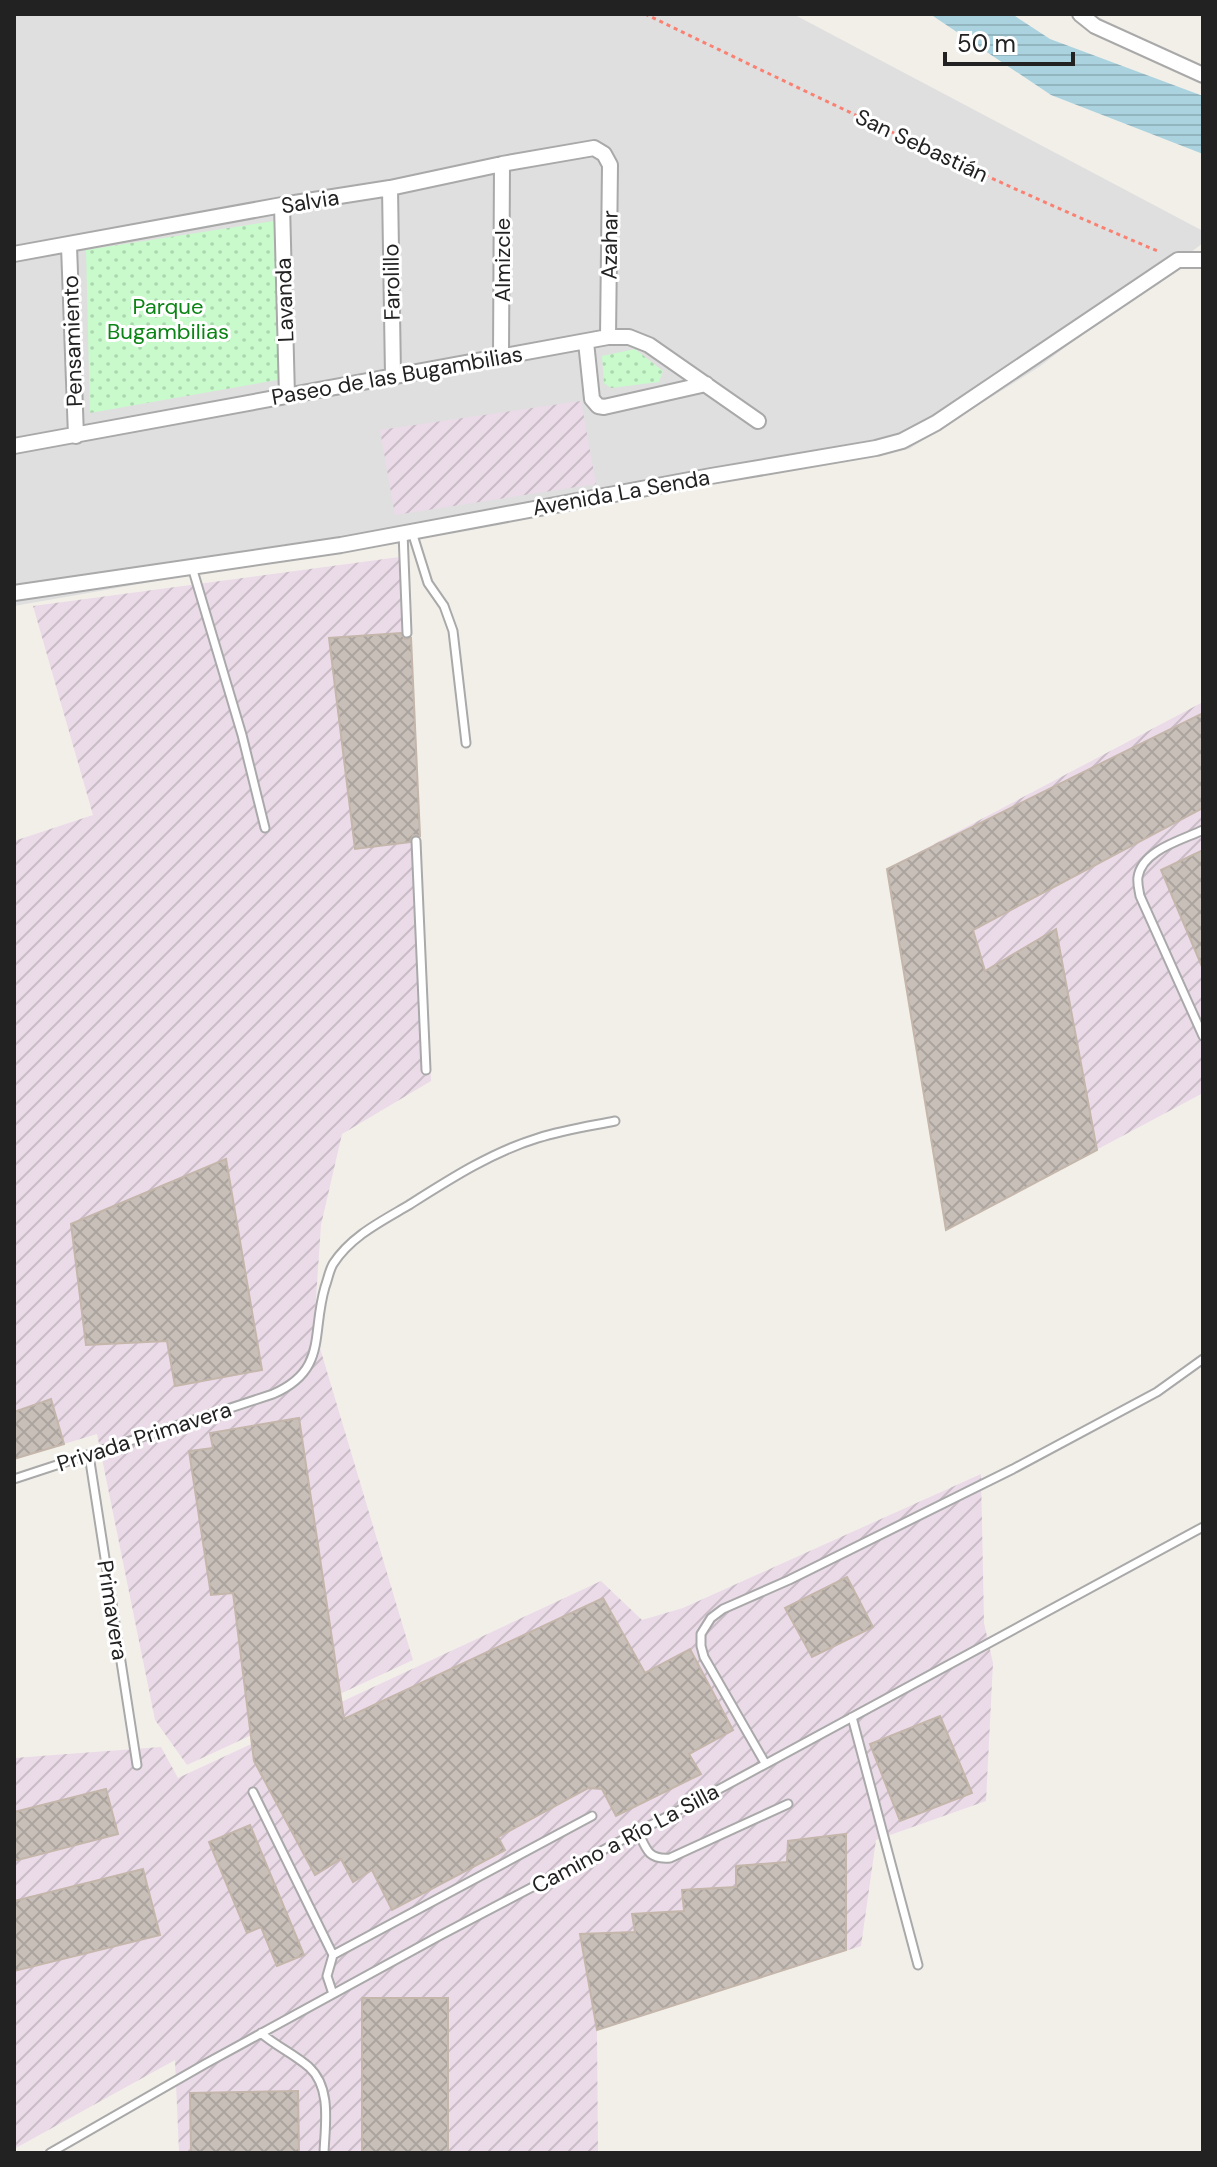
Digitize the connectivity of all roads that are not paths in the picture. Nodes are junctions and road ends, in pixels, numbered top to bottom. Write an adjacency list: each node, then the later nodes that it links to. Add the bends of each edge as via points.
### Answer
1 (1080, 14): 2 (street, via 1095,26)
2 (1203, 75)
3 (604, 154): 4 (street, Salvia, via 594,148); 10 (street, Azahar, via 610,165)
4 (502, 164): 5 (street, Salvia); 12 (street, Almizcle)
5 (390, 188): 6 (street, Salvia); 13 (street, Farolillo)
6 (282, 205): 7 (street, Salvia); 15 (street, Lavanda)
7 (69, 246): 8 (street, Salvia); 17 (street, Pensamiento)
8 (14, 254)
9 (1203, 260): 19 (street, Avenida La Senda, via 1178,260 902,441)
10 (608, 337): 11 (street, Paseo de las Bugambilias); 14 (street, Paseo de las Bugambilias, via 629,337 649,345)
11 (586, 342): 12 (street, Paseo de las Bugambilias); 14 (street, via 592,399 598,406)
12 (501, 356): 13 (street, Paseo de las Bugambilias)
13 (393, 375): 15 (street, Paseo de las Bugambilias)
14 (706, 384): 16 (street, Paseo de las Bugambilias)
15 (287, 396): 17 (street, Paseo de las Bugambilias)
16 (758, 421)
17 (76, 436): 18 (street, Paseo de las Bugambilias)
18 (14, 446)
19 (407, 532): 20 (street, Avenida La Senda); 22 (lane); 23 (lane, via 453,631)
20 (192, 567): 21 (street, Avenida La Senda); 24 (lane)
21 (14, 593)
22 (407, 633)
23 (466, 743)
24 (265, 828)
25 (1203, 830): 27 (lane, via 1156,852 1143,863 1138,878 1140,896)
26 (416, 841): 28 (lane)
27 (1203, 1036)
28 (426, 1070)
29 (615, 1121): 31 (lane, Privada Primavera, via 504,1151 351,1243 331,1267 311,1363 294,1383)
30 (1203, 1359): 35 (lane, via 1157,1392 1013,1469 711,1618 701,1634 704,1657)
31 (89, 1455): 32 (lane, Privada Primavera); 36 (lane, Primavera)
32 (14, 1479)
33 (1203, 1527): 34 (lane, Camino a Río La Silla)
34 (852, 1717): 35 (lane, Camino a Río La Silla); 42 (lane)
35 (765, 1763): 40 (lane, Camino a Río La Silla)
36 (137, 1765)
37 (253, 1792): 41 (lane)
38 (788, 1804): 40 (lane, via 670,1858 651,1855)
39 (592, 1816): 41 (lane)
40 (638, 1831): 43 (lane, Camino a Río La Silla)
41 (333, 1955): 43 (lane, via 327,1976)
42 (918, 1965)
43 (333, 1994): 44 (lane, Camino a Río La Silla)
44 (261, 2033): 45 (lane, Camino a Río La Silla); 46 (lane, via 309,2067 321,2082)
45 (54, 2152)
46 (324, 2153)

